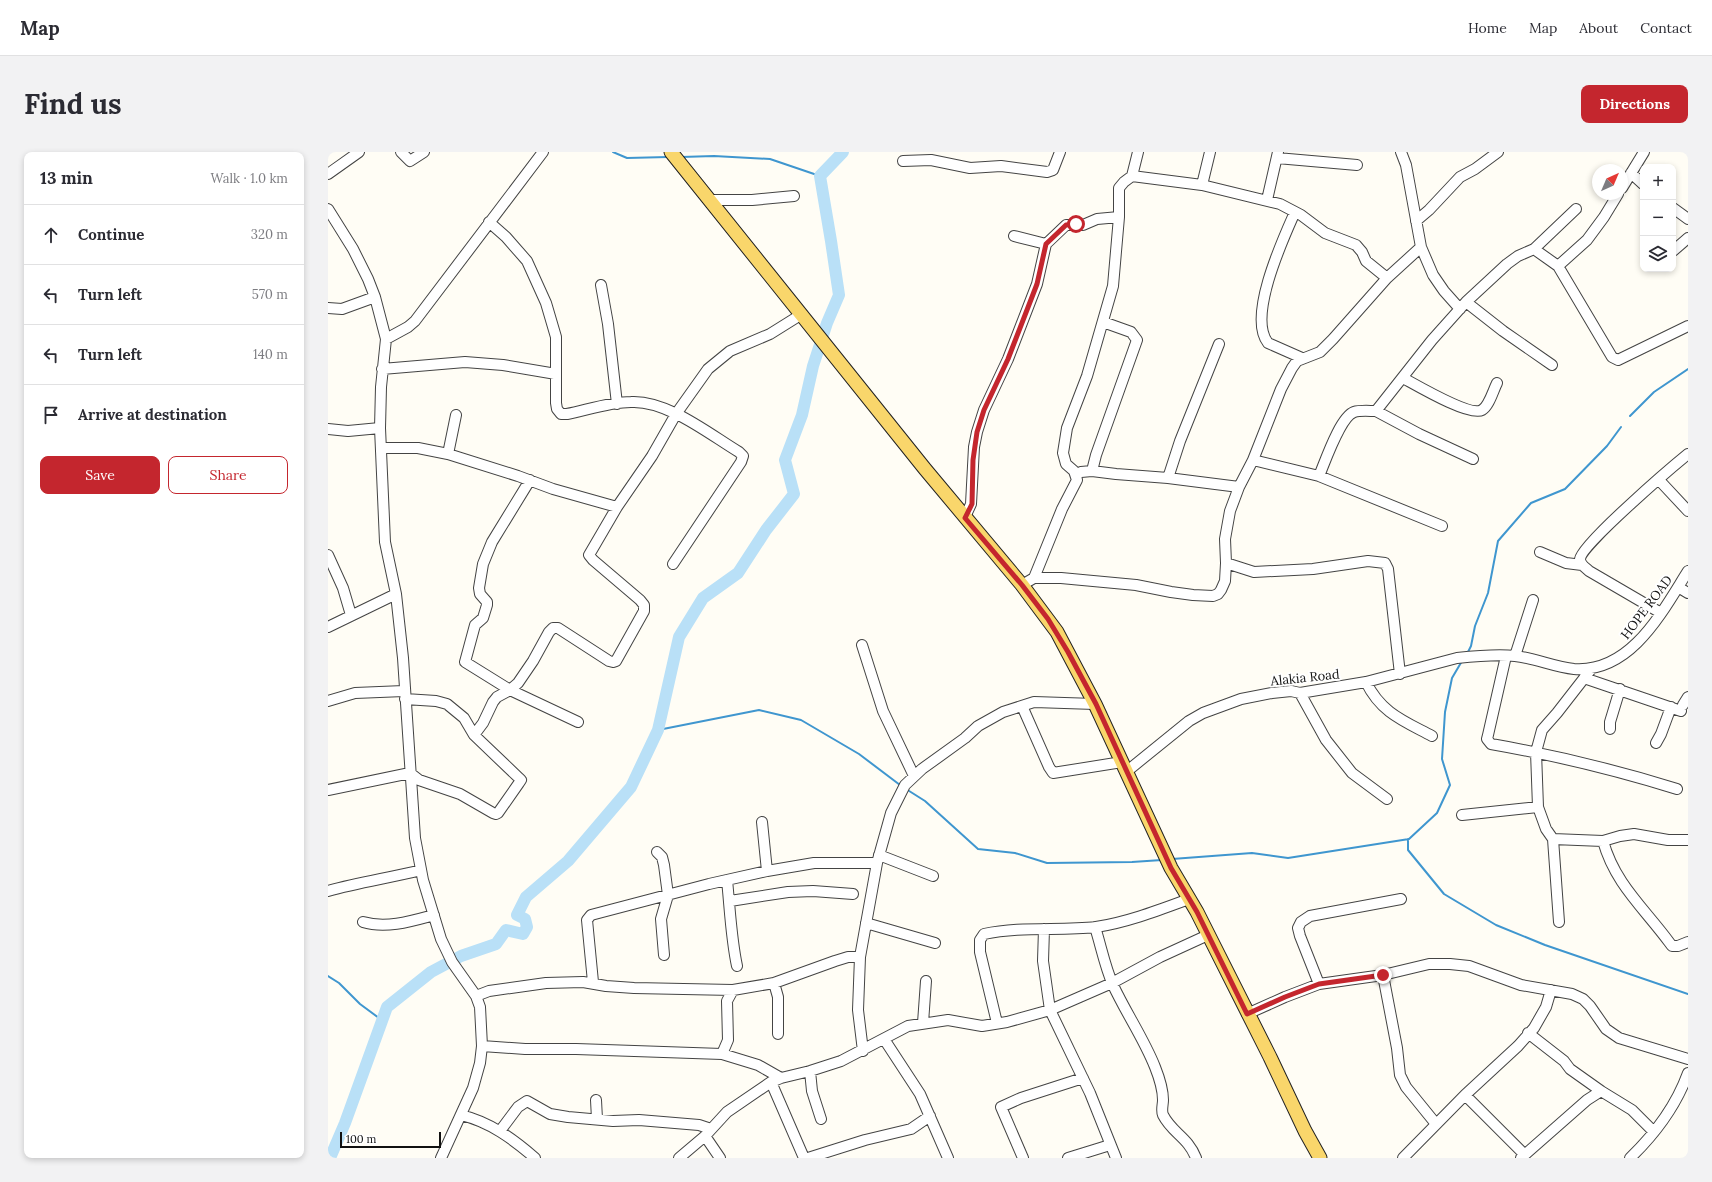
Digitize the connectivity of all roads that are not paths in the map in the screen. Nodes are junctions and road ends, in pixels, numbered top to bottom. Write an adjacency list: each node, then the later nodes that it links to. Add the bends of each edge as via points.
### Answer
1 (359, 152): 17 (street)
2 (401, 152): 3 (street, via 410,161)
3 (424, 152)
4 (543, 152): 33 (street)
5 (1060, 152): 13 (street, via 1054,170 1047,172 1001,166 970,168)
6 (1138, 152): 18 (street)
7 (1210, 152): 21 (street)
8 (1401, 152): 32 (street, via 1406,164)
9 (1498, 152): 32 (street, via 1460,177)
10 (1644, 152): 16 (street)
11 (1278, 155): 15 (street); 24 (street)
12 (674, 156): 23 (main road)
13 (932, 156): 14 (street)
14 (903, 161)
15 (1357, 165)
16 (1631, 173): 19 (street); 20 (street)
17 (328, 174)
18 (1132, 176): 21 (street); 30 (street, via 1119,188)
19 (1628, 178)
20 (1640, 181)
21 (1202, 185): 24 (street)
22 (794, 196): 23 (street, via 752,200)
23 (709, 200): 46 (main road)
24 (1267, 200): 29 (street)
25 (1614, 200): 40 (street, via 1587,240)
26 (328, 209): 43 (street, via 353,249)
27 (1576, 209): 39 (street)
28 (1676, 210): 31 (street)
29 (1295, 212): 41 (street, via 1325,233 1356,245 1366,261); 51 (street, via 1275,258 1266,290 1262,327 1268,343)
30 (1119, 217): 36 (street, via 1097,219 1083,225 1066,225); 47 (street, via 1114,286)
31 (1688, 220)
32 (1416, 221): 37 (street)
33 (489, 222): 49 (street, via 415,321); 54 (street, via 527,261 541,290 556,337)
34 (1014, 236): 36 (street)
35 (1688, 238): 38 (street)
36 (1046, 244): 77 (street, via 1037,284 977,432 973,460 972,504)
37 (1421, 247): 41 (street); 44 (street, via 1433,275 1444,291)
38 (1676, 248)
39 (1534, 249): 40 (street); 44 (street, via 1507,264)
40 (1558, 266): 48 (street, via 1612,357 1618,360)
41 (1387, 278): 51 (street, via 1320,352)
42 (601, 285): 57 (street)
43 (375, 298): 45 (street, via 342,308); 49 (street)
44 (1463, 306): 52 (street); 55 (street, via 1432,340)
45 (328, 308)
46 (802, 314): 59 (street, via 770,334 720,358 697,382); 77 (main road)
47 (1103, 322): 68 (street, via 1131,332 1137,340); 69 (street, via 1088,376 1067,428 1063,454 1066,464)
48 (1688, 326)
49 (386, 339): 53 (street)
50 (1219, 344): 71 (street)
51 (1302, 358): 67 (street, via 1292,368 1281,389)
52 (1552, 365)
53 (382, 369): 54 (street, via 465,362); 61 (street)
54 (556, 374): 57 (street, via 556,403 561,414)
55 (1403, 378): 56 (street, via 1473,412 1480,412 1484,408); 58 (street)
56 (1497, 384)
57 (617, 404): 59 (street, via 641,402)
58 (1376, 411): 66 (street); 70 (street, via 1354,412 1349,415 1341,426)
59 (676, 414): 75 (street, via 652,456); 82 (street, via 743,456)
60 (456, 415): 64 (street)
61 (380, 428): 62 (street, via 348,431); 63 (street)
62 (328, 429)
63 (381, 448): 64 (street, via 418,448); 88 (street, via 385,542)
64 (448, 454): 72 (street)
65 (1688, 454): 73 (street)
66 (1473, 459)
67 (1253, 460): 70 (street); 74 (street)
68 (1092, 471): 69 (street); 71 (street)
69 (1076, 475): 85 (street, via 1077,480 1062,509)
70 (1319, 476): 78 (street)
71 (1168, 478): 74 (street)
72 (530, 480): 75 (street); 101 (street, via 492,542 483,564 479,588 487,606 483,618 475,625 465,662)
73 (1659, 480): 76 (street); 83 (street, via 1608,524 1584,551 1580,558)
74 (1239, 487): 81 (street, via 1230,511 1225,539)
75 (617, 507): 101 (street, via 589,555 644,605 644,610 616,661 609,661 558,628 553,628 548,632 533,661)
76 (1688, 511)
77 (965, 518): 86 (main road)
78 (1442, 526)
79 (1540, 552): 83 (street, via 1566,564)
80 (328, 555): 92 (street, via 343,588)
81 (1226, 563): 85 (street, via 1225,581 1218,594 1212,596 1136,585); 97 (street, via 1254,572 1313,569 1374,561 1385,563 1388,569)
82 (673, 564)
83 (1582, 564): 91 (street, via 1589,571)
84 (1688, 571): 87 (street, HOPE ROAD)
85 (1034, 578): 86 (street)
86 (1022, 585): 105 (main road, via 1057,632)
87 (1678, 587): 89 (street); 91 (street, HOPE ROAD)
88 (396, 594): 92 (street); 103 (street)
89 (1688, 594)
90 (1533, 600): 95 (street)
91 (1661, 613): 96 (street, HOPE ROAD, via 1635,646 1611,661)
92 (351, 615): 93 (street)
93 (328, 627)
94 (862, 645): 117 (street)
95 (1510, 656): 96 (street, HOPE ROAD, via 1559,666); 97 (street, Alakia Road, via 1457,658); 114 (street, via 1488,739 1491,744)
96 (1592, 668): 98 (street)
97 (1400, 674): 99 (street, Alakia Road)
98 (1584, 678): 100 (street); 114 (street, via 1542,730)
99 (1366, 682): 102 (street, Alakia Road); 112 (street, via 1381,706)
100 (1620, 689): 108 (street); 110 (street)
101 (510, 690): 109 (street); 111 (street, via 493,702)
102 (1300, 693): 115 (street, Alakia Road, via 1286,691 1251,697 1203,714); 120 (street, via 1326,740 1352,773)
103 (404, 695): 104 (street, via 355,693); 111 (street, via 447,704 464,718); 116 (street)
104 (328, 701)
105 (1096, 704): 107 (street, via 1034,702); 115 (main road)
106 (1684, 704): 108 (street)
107 (1022, 706): 115 (street, via 1053,773); 117 (street, via 1003,712 978,726)
108 (1671, 707): 113 (street)
109 (578, 722)
110 (1610, 729)
111 (474, 735): 116 (street, via 521,780 498,813 493,813 460,794 419,780)
112 (1432, 736)
113 (1656, 743)
114 (1536, 752): 118 (street, via 1618,771); 121 (street)
115 (1124, 767): 136 (main road, via 1167,859)
116 (410, 772): 119 (street); 129 (street, via 415,838)
117 (909, 781): 128 (street, via 891,813)
118 (1677, 789)
119 (328, 790)
120 (1388, 799)
121 (1538, 807): 122 (street); 124 (street, via 1546,829)
122 (1462, 815)
123 (762, 822): 130 (street)
124 (1553, 839): 126 (street); 141 (street)
125 (1688, 840): 126 (street, via 1668,840 1634,834)
126 (1603, 841): 146 (street, via 1613,870 1672,946)
127 (657, 852): 135 (street, via 662,857)
128 (878, 859): 130 (street, via 814,863); 131 (street); 142 (street)
129 (422, 870): 133 (street); 139 (street)
130 (767, 871): 132 (street)
131 (933, 876)
132 (727, 880): 135 (street); 138 (street)
133 (328, 891)
134 (853, 894): 138 (street, via 788,892)
135 (668, 895): 148 (street, via 661,919); 153 (street, via 590,915 587,920)
136 (1189, 899): 143 (street, via 1143,916); 145 (main road)
137 (1401, 899): 156 (street, via 1310,916 1301,922 1298,928 1300,936)
138 (730, 901): 150 (street, via 732,943)
139 (434, 915): 140 (street, via 406,923); 159 (street, via 451,960)
140 (363, 922)
141 (1559, 922)
142 (866, 923): 147 (street); 149 (street)
143 (1095, 927): 144 (street); 155 (street)
144 (1044, 929): 160 (street, via 1043,961); 163 (street, via 992,932 984,934 980,940 980,952)
145 (1208, 935): 155 (street); 161 (main road)
146 (1688, 942)
147 (935, 943)
148 (664, 955)
149 (860, 957): 154 (street, via 848,957); 168 (street, via 858,1010)
150 (737, 966)
151 (1383, 975): 156 (street); 158 (street, via 1430,964 1450,964 1469,966 1521,985); 183 (street, via 1400,1075 1406,1087)
152 (926, 981): 162 (street)
153 (593, 982): 157 (street, via 606,986 634,988); 159 (street, via 546,983 488,991)
154 (774, 983): 157 (street); 165 (street, via 778,997)
155 (1112, 983): 160 (street); 199 (street, via 1144,1041 1155,1068 1162,1090 1162,1113 1169,1126 1188,1143)
156 (1319, 984): 161 (street)
157 (734, 990): 169 (street, via 727,1001 728,1040)
158 (1551, 990): 164 (street, via 1546,1006 1534,1028); 170 (street, via 1583,999 1606,1029 1619,1038)
159 (476, 996): 167 (street, via 480,1007)
160 (1050, 1010): 163 (street); 174 (street)
161 (1247, 1014): 200 (main road)
162 (923, 1023): 163 (street, via 948,1020 982,1026); 166 (street, via 900,1029)
163 (997, 1023)
164 (1528, 1033): 176 (street); 177 (street, via 1518,1046)
165 (778, 1034)
166 (884, 1039): 168 (street); 180 (street, via 920,1094)
167 (482, 1046): 169 (street); 179 (street, via 473,1088)
168 (863, 1051): 171 (street)
169 (722, 1054): 173 (street, via 758,1065)
170 (1688, 1059)
171 (810, 1071): 173 (street); 182 (street, via 812,1091)
172 (1688, 1073): 186 (street, via 1682,1090)
173 (781, 1078): 175 (street)
174 (1083, 1078): 187 (street); 196 (street, via 1021,1098 1002,1107)
175 (771, 1082): 185 (street, via 727,1112); 193 (street)
176 (1601, 1091): 186 (street, via 1632,1110); 188 (street, via 1587,1100)
177 (1465, 1095): 183 (street); 188 (street)
178 (596, 1100): 181 (street)
179 (461, 1115): 184 (street); 189 (street)
180 (930, 1116): 194 (street, via 911,1129); 195 (street)
181 (597, 1119): 184 (street, via 550,1114 527,1101 518,1107); 185 (street, via 699,1125)
182 (821, 1119)
183 (1436, 1124): 201 (street)
184 (500, 1131): 190 (street)
185 (708, 1132): 191 (street); 192 (street)
186 (1654, 1132): 202 (street)
187 (1110, 1145): 197 (street); 198 (street)
188 (1523, 1156)
189 (441, 1158)
190 (535, 1158)
191 (679, 1158)
192 (720, 1158)
193 (804, 1158)
194 (808, 1158)
195 (948, 1158)
196 (1023, 1158)
197 (1068, 1158)
198 (1116, 1158)
199 (1196, 1158)
200 (1320, 1158)
201 (1403, 1158)
202 (1630, 1158)

